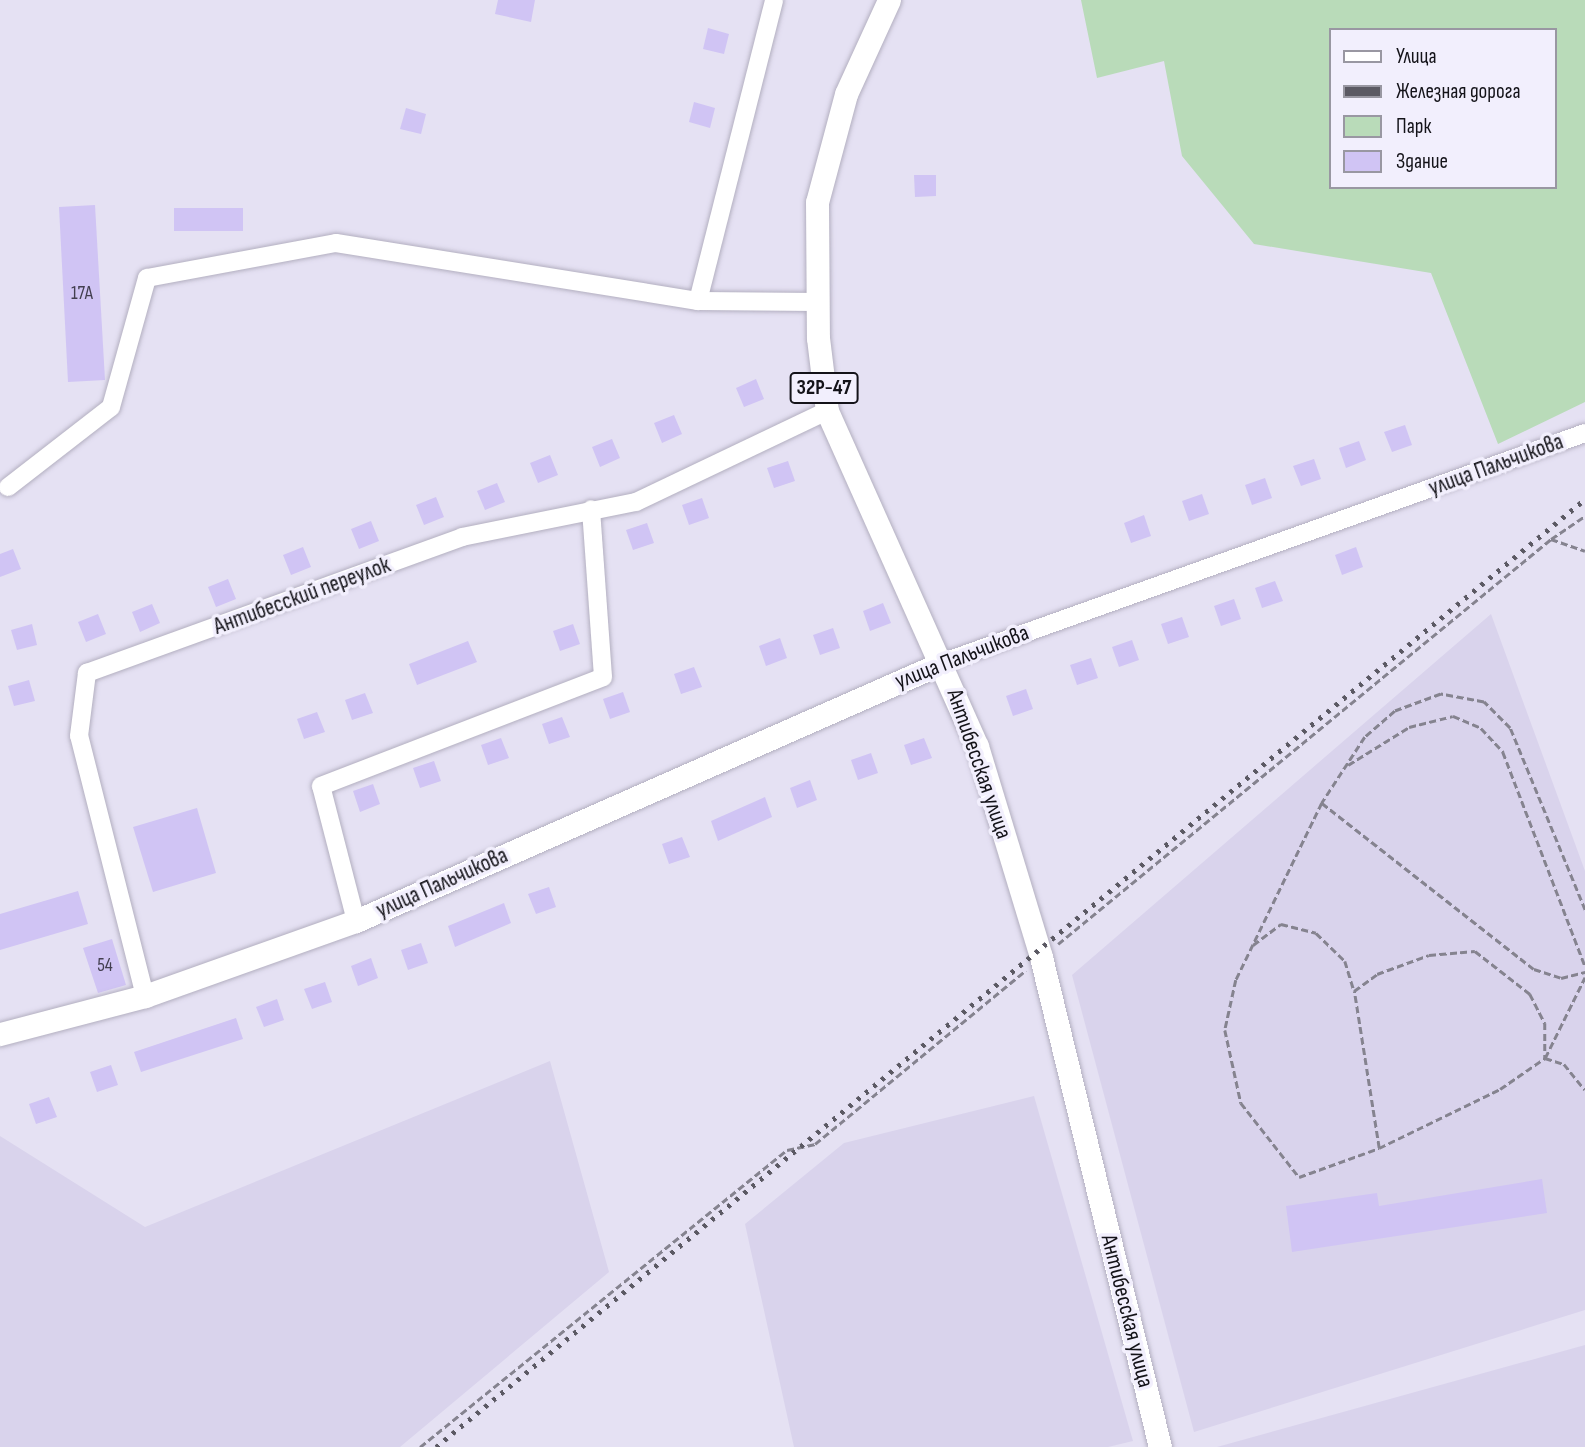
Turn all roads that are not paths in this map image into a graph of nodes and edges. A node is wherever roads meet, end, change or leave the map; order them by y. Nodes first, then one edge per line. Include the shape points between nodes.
1 (774, 0) edge
2 (889, 0) edge
3 (698, 301) junction
4 (818, 302) junction
5 (827, 411) junction
6 (1585, 433) edge
7 (8, 487) dead end
8 (591, 509) junction
9 (944, 662) junction
10 (356, 921) junction
11 (145, 996) junction
12 (0, 1034) edge
13 (1160, 1447) edge

1 - 3 street
2 - 4 main road, Антибесская улица / 32Р-47 via 846,94 817,202
3 - 4 street
3 - 7 street via 336,243 147,278 111,407
4 - 5 main road, Антибесская улица / 32Р-47
5 - 8 street, Антибесский переулок via 636,502
5 - 9 main road, Антибесская улица / 32Р-47
6 - 9 street, улица Пальчикова
8 - 10 street, улица Пальчикова via 603,677 321,786
8 - 11 street, Антибесский переулок via 462,537 87,673 79,736
9 - 10 main road, улица Пальчикова
9 - 13 main road, Антибесская улица via 977,747 1041,957
10 - 11 main road, улица Пальчикова
11 - 12 main road, улица Пальчикова

